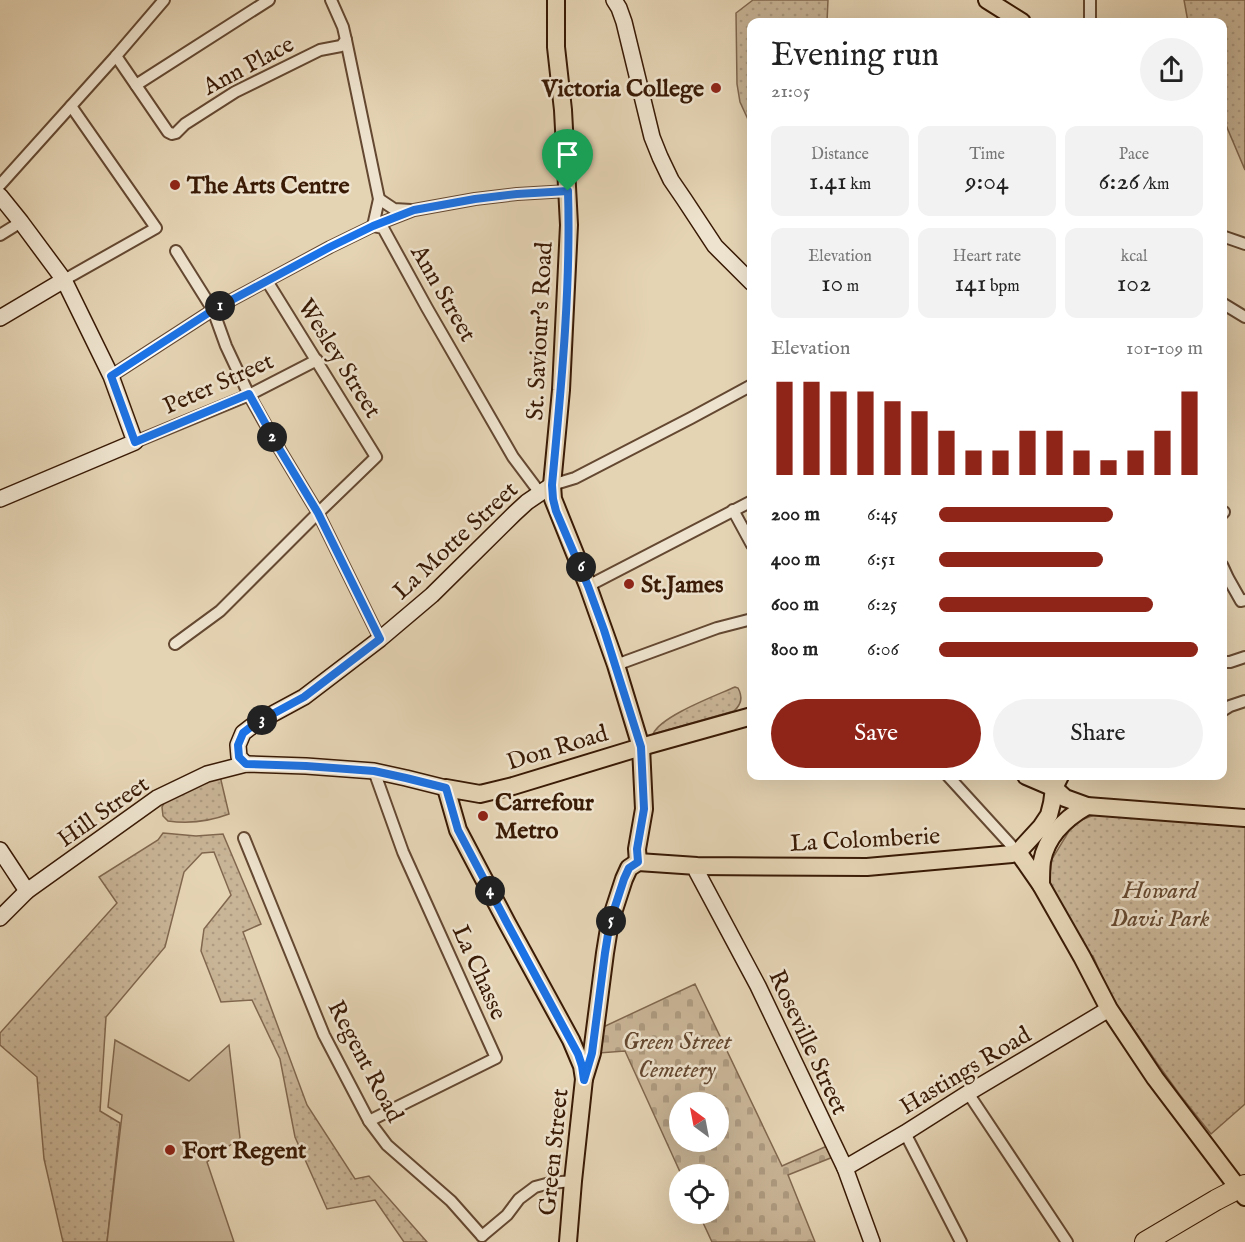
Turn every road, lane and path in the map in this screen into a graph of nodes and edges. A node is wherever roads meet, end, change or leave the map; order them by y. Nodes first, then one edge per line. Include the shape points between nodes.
1 (164, 0) edge
2 (269, 0) edge
3 (331, 0) edge
4 (556, 0) edge
5 (614, 0) edge
6 (987, 0) edge
7 (1090, 0) edge
8 (1016, 18) edge
9 (1091, 18) edge
10 (346, 40) junction
11 (116, 56) junction
12 (136, 85) junction
13 (71, 106) junction
14 (0, 185) edge
15 (568, 191) junction
16 (0, 196) edge
17 (379, 199) junction
18 (414, 210) junction
19 (21, 222) junction
20 (373, 226) junction
21 (0, 235) edge
22 (1227, 238) edge
23 (1245, 244) edge
24 (176, 251) dead end
25 (747, 278) edge
26 (64, 280) junction
27 (267, 281) junction
28 (1227, 306) edge
29 (213, 310) junction
30 (1245, 317) edge
31 (0, 318) edge
32 (317, 360) junction
33 (111, 376) junction
34 (747, 388) edge
35 (249, 394) junction
36 (135, 442) junction
37 (546, 489) junction
38 (0, 499) edge
39 (747, 503) edge
40 (733, 510) junction
41 (318, 513) junction
42 (747, 536) edge
43 (1227, 576) edge
44 (588, 586) junction
45 (1245, 600) edge
46 (747, 620) edge
47 (380, 639) junction
48 (175, 644) dead end
49 (1245, 657) edge
50 (1227, 662) edge
51 (615, 665) junction
52 (1245, 701) edge
53 (1227, 708) edge
54 (747, 717) edge
55 (641, 747) junction
56 (246, 764) junction
57 (374, 771) junction
58 (952, 780) edge
59 (1057, 782) edge
60 (446, 788) junction
61 (1087, 806) junction
62 (1245, 818) edge
63 (244, 838) dead end
64 (0, 850) edge
65 (1015, 853) junction
66 (638, 862) junction
67 (696, 866) junction
68 (1041, 885) junction
69 (27, 891) junction
70 (0, 918) edge
71 (1109, 1009) junction
72 (595, 1035) junction
73 (571, 1040) junction
74 (584, 1080) junction
75 (968, 1093) junction
76 (369, 1121) junction
77 (905, 1133) junction
78 (844, 1168) junction
79 (573, 1181) junction
80 (1243, 1190) edge
81 (482, 1239) edge
82 (568, 1242) edge
83 (872, 1242) edge
84 (961, 1242) edge
85 (1067, 1242) edge
86 (1145, 1242) edge

1 - 11 street
2 - 12 street
3 - 10 street
4 - 15 main road, St. Saviour's Road
5 - 25 main road via 624,22 652,137 671,180 715,246
6 - 8 main road
7 - 9 street
10 - 12 street, Ann Place via 341,46 320,50 235,92 172,134
10 - 17 street
11 - 12 street
11 - 13 street
13 - 14 street
13 - 26 street via 156,228
15 - 18 street via 490,197
15 - 37 main road, St. Saviour's Road via 561,390
16 - 19 main road
17 - 18 street via 394,209
17 - 20 street
18 - 20 street
19 - 21 street
19 - 26 main road
20 - 27 street
20 - 37 street, Ann Street via 383,228 513,457
22 - 23 street
24 - 29 street
26 - 31 main road
26 - 33 main road
27 - 29 street
27 - 32 street, Wesley Street
28 - 30 street
29 - 33 street
29 - 35 street
32 - 35 street, Peter Street
32 - 41 street, Wesley Street via 376,457
33 - 36 main road
34 - 37 street via 575,478
35 - 36 street, Peter Street
35 - 41 street
36 - 38 main road
37 - 44 main road, St. Saviour's Road
37 - 47 main road, La Motte Street
39 - 40 street
40 - 42 street
40 - 44 street
41 - 47 street
41 - 48 street via 220,611
43 - 45 street via 1241,601
44 - 51 main road, St. Saviour's Road
46 - 51 street
47 - 56 main road, La Motte Street via 304,697 243,733 239,757
49 - 50 street
51 - 55 main road, St. Saviour's Road
52 - 53 street
54 - 55 main road, Don Road
55 - 60 main road, Don Road via 480,794
55 - 66 main road, St. Saviour's Road via 644,809
56 - 57 main road
56 - 69 main road, Hill Street via 207,774 157,798
57 - 60 main road
57 - 76 street, La Chasse via 403,852 496,1058
58 - 65 street
59 - 61 main road via 1065,798
59 - 65 main road via 1049,814
60 - 73 main road via 458,830
61 - 62 main road
61 - 68 main road via 1071,815 1049,841 1042,860
63 - 76 street, Regent Road via 324,1035
64 - 69 main road
65 - 67 main road, La Colomberie via 867,867
65 - 68 main road
66 - 67 main road, La Colomberie
66 - 72 main road, Green Street via 629,868 610,922
67 - 78 main road, Roseville Street
68 - 71 main road
69 - 70 main road, Hill Street
71 - 75 main road, Hastings Road
71 - 80 main road via 1155,1078
72 - 73 main road via 579,1042
72 - 74 main road, Green Street
73 - 74 main road
74 - 79 main road, Green Street
75 - 77 main road, Hastings Road
75 - 85 street
76 - 81 street, Regent Road via 387,1145 452,1201
77 - 78 main road, Hastings Road
77 - 84 street
78 - 83 main road, Roseville Street
79 - 81 street, Regent Road via 535,1187
79 - 82 main road, Green Street
80 - 86 highway

